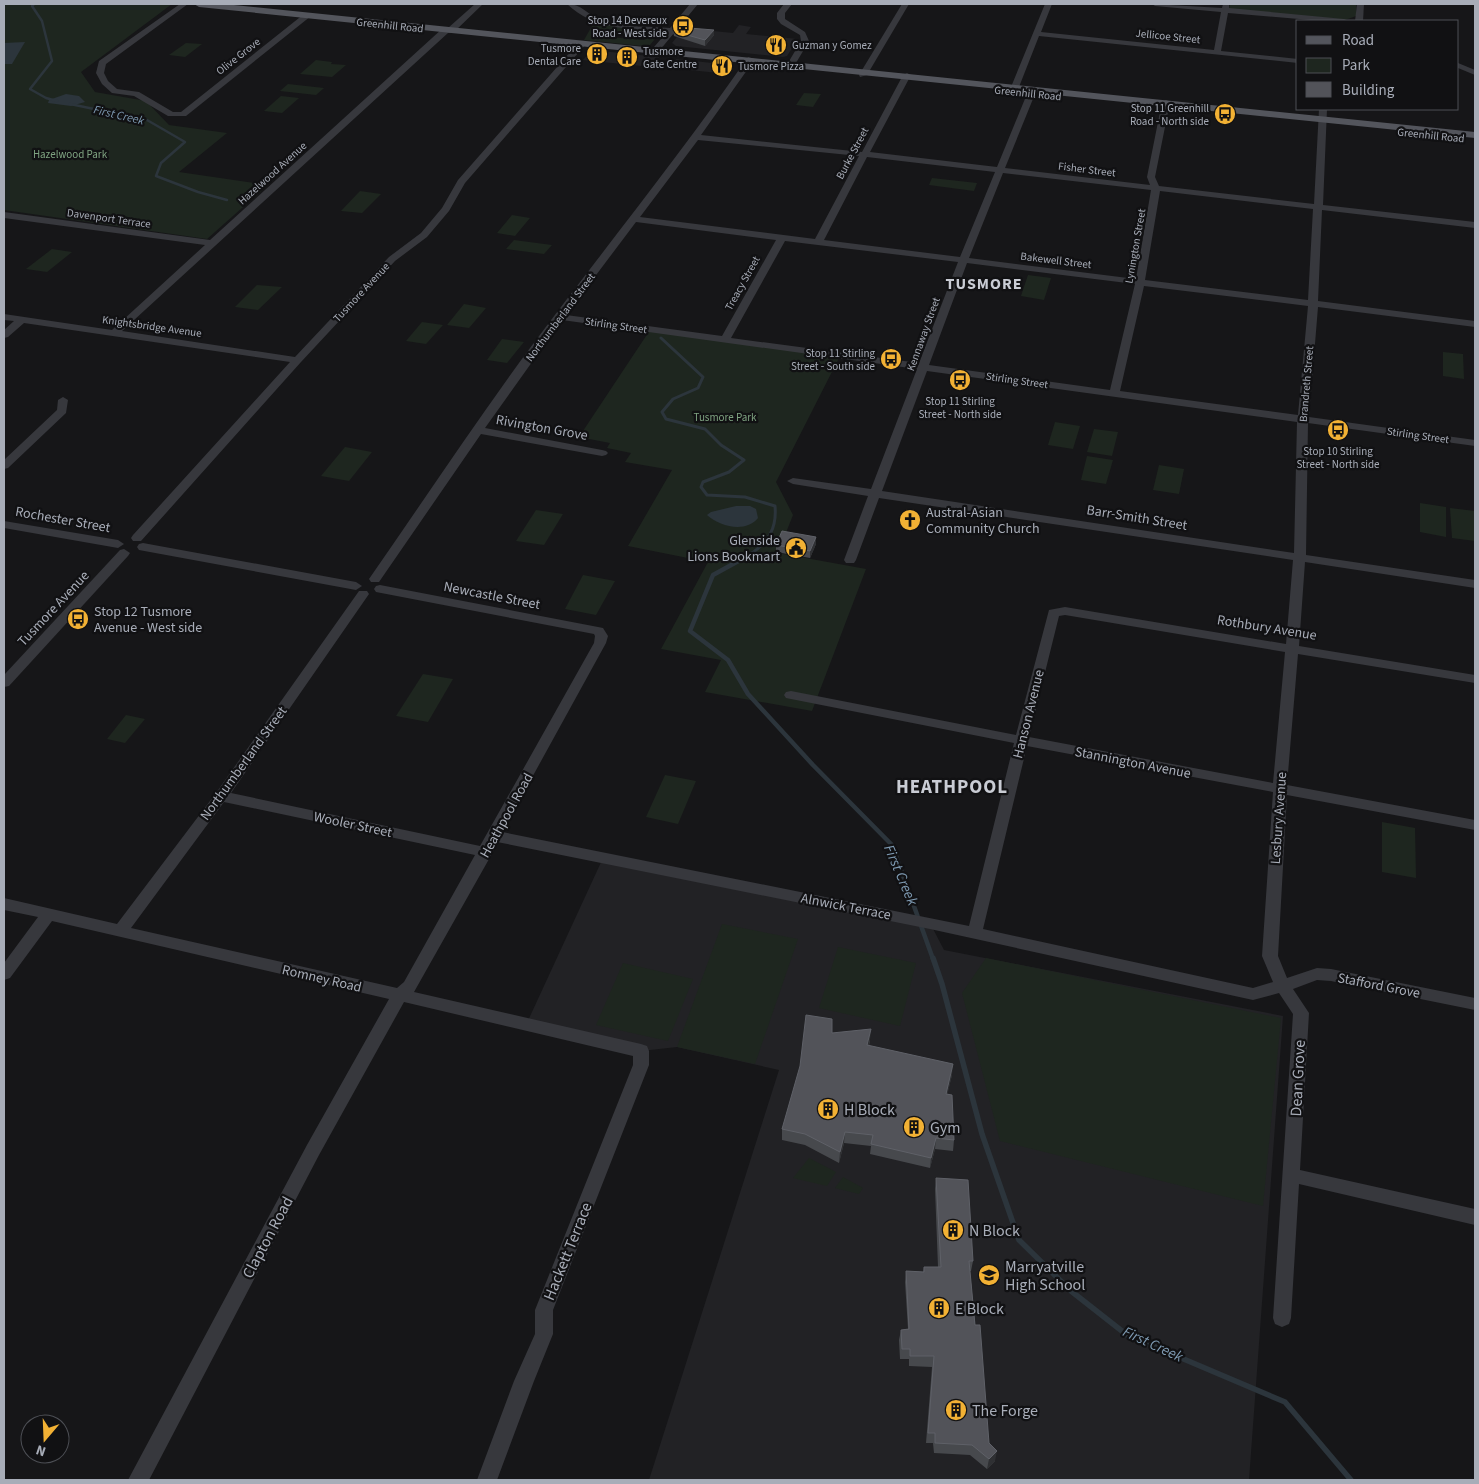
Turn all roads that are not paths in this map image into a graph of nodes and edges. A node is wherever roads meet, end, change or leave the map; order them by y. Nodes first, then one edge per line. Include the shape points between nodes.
1 (184, 4) edge
2 (199, 4) edge
3 (480, 4) edge
4 (572, 4) edge
5 (586, 4) edge
6 (694, 4) edge
7 (788, 4) edge
8 (905, 4) edge
9 (1048, 4) edge
10 (1155, 4) edge
11 (1360, 4) edge
12 (216, 5) edge
13 (1225, 7) edge
14 (594, 10) junction
15 (583, 12) junction
16 (307, 16) junction
17 (1336, 20) edge
18 (1360, 20) edge
19 (607, 22) junction
20 (671, 30) junction
21 (448, 31) junction
22 (1037, 34) junction
23 (582, 44) junction
24 (653, 52) junction
25 (1217, 53) junction
26 (1296, 60) edge
27 (750, 61) junction
28 (790, 65) junction
29 (1459, 66) edge
30 (864, 73) junction
31 (1475, 73) edge
32 (1460, 76) dead end
33 (906, 78) junction
34 (1016, 87) junction
35 (1032, 91) junction
36 (1166, 105) junction
37 (1323, 117) edge
38 (1475, 135) edge
39 (695, 137) junction
40 (1475, 139) edge
41 (864, 154) junction
42 (1000, 170) junction
43 (1156, 189) junction
44 (1318, 206) junction
45 (4, 215) edge
46 (634, 219) junction
47 (1475, 224) edge
48 (782, 238) junction
49 (818, 242) junction
50 (212, 243) junction
51 (963, 261) junction
52 (1140, 283) junction
53 (1313, 304) junction
54 (4, 317) edge
55 (559, 317) junction
56 (23, 319) junction
57 (1475, 324) edge
58 (114, 332) junction
59 (4, 335) edge
60 (725, 340) junction
61 (297, 360) junction
62 (924, 368) junction
63 (1114, 394) junction
64 (63, 400) dead end
65 (1303, 419) junction
66 (478, 430) junction
67 (1475, 443) edge
68 (602, 453) dead end
69 (4, 466) edge
70 (793, 481) dead end
71 (876, 493) junction
72 (4, 524) edge
73 (140, 543) junction
74 (121, 549) junction
75 (1300, 557) junction
76 (850, 560) dead end
77 (377, 584) junction
78 (1475, 584) edge
79 (360, 590) junction
80 (1053, 613) joint
81 (598, 631) joint
82 (1292, 648) junction
83 (1475, 679) edge
84 (4, 683) edge
85 (791, 695) dead end
86 (1021, 740) junction
87 (1280, 789) junction
88 (221, 796) junction
89 (1475, 825) edge
90 (494, 836) junction
91 (486, 852) junction
92 (4, 904) edge
93 (49, 914) junction
94 (120, 931) junction
95 (975, 932) junction
96 (4, 974) edge
97 (1284, 986) junction
98 (399, 996) junction
99 (1475, 1004) edge
100 (641, 1051) joint
101 (1291, 1175) junction
102 (1475, 1217) edge
103 (1282, 1318) dead end
104 (138, 1480) edge
105 (487, 1480) edge

1 - 16 street, Olive Grove via 102,63 100,73 115,91 136,94 172,114 183,114
2 - 12 main road, Greenhill Road
3 - 21 street, Hazelwood Avenue
4 - 15 street
5 - 14 street
6 - 20 street
7 - 28 street via 780,19 806,37
8 - 30 street
9 - 22 street
10 - 13 street
11 - 18 street
12 - 16 main road, Greenhill Road
13 - 17 street
13 - 25 street
14 - 15 street
14 - 19 street via 608,19
15 - 19 street via 597,21
16 - 21 main road, Greenhill Road
19 - 20 street
20 - 24 street
21 - 23 main road, Greenhill Road
21 - 50 street, Hazelwood Avenue
22 - 25 street, Jellicoe Street
22 - 34 street
23 - 24 main road, Greenhill Road
23 - 61 street, Tusmore Avenue via 461,182 446,209 424,235 392,259
24 - 27 main road, Greenhill Road
25 - 26 street, Jellicoe Street
27 - 28 main road, Greenhill Road
27 - 39 street, Northumberland Street
28 - 30 main road, Greenhill Road
29 - 31 street
30 - 33 main road, Greenhill Road
31 - 32 street
33 - 34 main road, Greenhill Road
33 - 35 main road, Greenhill Road
33 - 41 street, Burke Street
34 - 35 main road, Greenhill Road
35 - 36 main road, Greenhill Road
35 - 42 street, Kennaway Street
36 - 37 main road, Greenhill Road
36 - 43 street, Lynington Street via 1150,177
37 - 38 main road, Greenhill Road
37 - 40 main road, Greenhill Road
37 - 44 street, Brandreth Street
39 - 41 street, Fisher Street
39 - 46 street, Northumberland Street
41 - 42 street, Fisher Street
41 - 49 street, Burke Street
42 - 43 street, Fisher Street
42 - 51 street, Kennaway Street
43 - 44 street, Fisher Street
43 - 52 street, Lynington Street
44 - 47 street, Fisher Street
44 - 53 street, Brandreth Street
45 - 50 street, Davenport Terrace
46 - 48 street, Bakewell Street
46 - 55 street, Northumberland Street
48 - 49 street, Bakewell Street
48 - 60 street, Treacy Street
49 - 51 street, Bakewell Street
50 - 58 street, Hazelwood Avenue
51 - 52 street, Bakewell Street
51 - 62 street, Kennaway Street
52 - 53 street, Bakewell Street
52 - 63 street, Lynington Street
53 - 57 street, Bakewell Street
53 - 65 street, Brandreth Street
54 - 56 street, Knightsbridge Avenue
55 - 60 street, Stirling Street
55 - 66 street, Northumberland Street
56 - 58 street, Knightsbridge Avenue
56 - 59 street
58 - 61 street, Knightsbridge Avenue
60 - 62 street, Stirling Street
61 - 73 street, Tusmore Avenue
62 - 63 street, Stirling Street
62 - 71 street, Kennaway Street
63 - 65 street, Stirling Street
64 - 69 street via 62,411
65 - 67 street, Stirling Street
65 - 75 street, Brandreth Street
66 - 68 street, Rivington Grove
66 - 77 street, Northumberland Street
70 - 71 street, Barr-Smith Street
71 - 75 street, Barr-Smith Street
71 - 76 street, Kennaway Street
72 - 74 street, Rochester Street
73 - 74 street via 137,552
73 - 79 street
74 - 84 street, Tusmore Avenue
75 - 78 street, Barr-Smith Street
75 - 82 street, Brandreth Street
77 - 79 street via 361,581
77 - 81 street, Newcastle Street
79 - 88 street, Northumberland Street
80 - 82 street, Rothbury Avenue via 1065,611
80 - 86 street, Hanson Avenue
81 - 90 street, Heathpool Road via 602,636 600,643
82 - 83 street, Rothbury Avenue
82 - 87 street, Lesbury Avenue
85 - 86 street, Stannington Avenue
86 - 87 street, Stannington Avenue
86 - 95 street, Hanson Avenue
87 - 89 street, Stannington Avenue
87 - 97 street, Lesbury Avenue via 1270,956
88 - 91 street, Wooler Street
88 - 94 street, Northumberland Street
90 - 91 street, Heathpool Road
90 - 95 street, Alnwick Terrace
91 - 98 street, Heathpool Road via 410,986
92 - 93 street, Romney Road
93 - 94 street, Romney Road
93 - 96 street
94 - 98 street, Romney Road
95 - 97 street, Alnwick Terrace via 1253,994
97 - 99 street, Stafford Grove via 1317,974 1330,975
97 - 101 street, Dean Grove via 1301,1013
98 - 100 street, Romney Road
98 - 104 street, Clapton Road via 313,1150
100 - 105 street, Hackett Terrace via 641,1065 544,1310 544,1334
101 - 102 street
101 - 103 street, Dean Grove

